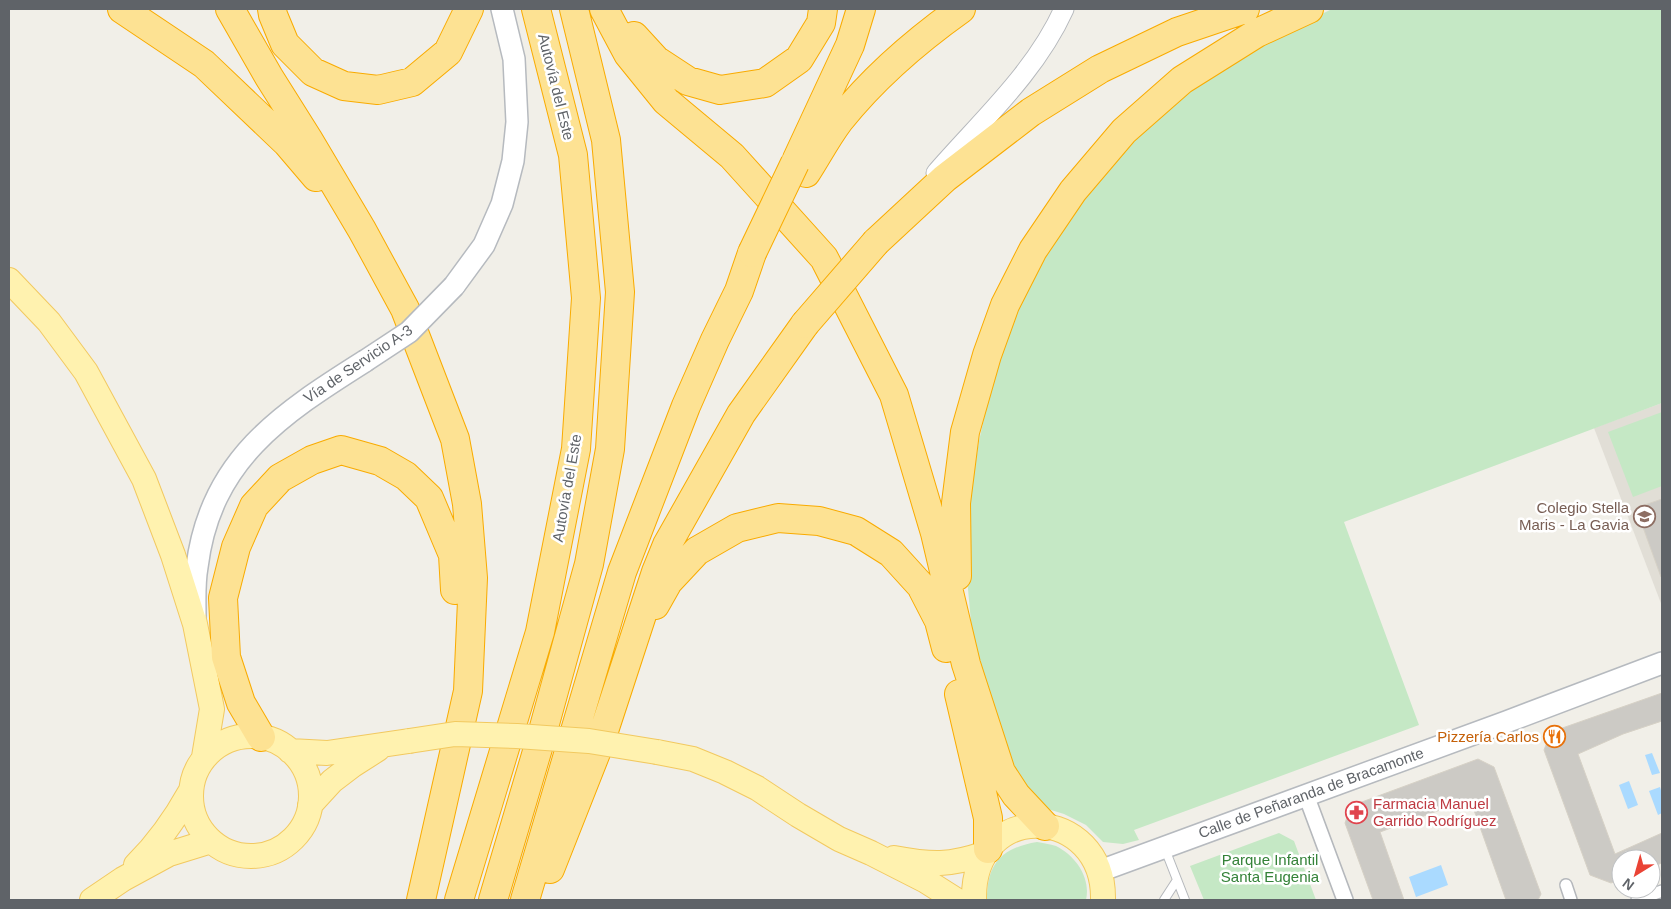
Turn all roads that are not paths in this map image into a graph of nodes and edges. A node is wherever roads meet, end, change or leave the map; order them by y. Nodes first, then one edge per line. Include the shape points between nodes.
1 (122, 9) edge
2 (230, 9) edge
3 (272, 9) edge
4 (470, 9) edge
5 (502, 9) edge
6 (536, 9) edge
7 (574, 9) edge
8 (604, 9) edge
9 (617, 9) edge
10 (823, 9) edge
11 (861, 9) edge
12 (961, 9) edge
13 (1064, 9) edge
14 (1245, 9) edge
15 (1309, 9) edge
16 (801, 168) junction
17 (362, 230) junction
18 (876, 242) junction
19 (9, 280) edge
20 (195, 624) junction
21 (634, 638) junction
22 (1662, 663) edge
23 (966, 664) junction
24 (261, 736) junction
25 (384, 745) junction
26 (290, 751) junction
27 (204, 757) junction
28 (190, 792) junction
29 (1306, 795) junction
30 (310, 805) junction
31 (1044, 826) junction
32 (436, 840) junction
33 (211, 841) junction
34 (1164, 847) junction
35 (987, 851) junction
36 (871, 853) junction
37 (1100, 871) junction
38 (123, 879) junction
39 (1177, 880) junction
40 (1566, 885) dead end
41 (1662, 891) edge
42 (92, 900) edge
43 (421, 900) edge
44 (459, 900) edge
45 (493, 900) edge
46 (525, 900) edge
47 (538, 900) edge
48 (956, 900) edge
49 (974, 900) edge
50 (1103, 900) edge
51 (1164, 900) edge
52 (1185, 900) edge
53 (1345, 900) edge
54 (1571, 900) edge
55 (1637, 900) edge

1 - 17 highway via 204,64 287,143
2 - 17 highway
3 - 4 highway via 285,44 313,72 344,86 378,90 412,82 448,52
5 - 20 main road, Vía de Servicio A-3, bridge via 514,59 518,122 513,161 502,204 484,245 454,286 409,332 307,398 276,422 246,452 222,486 205,526 196,568
6 - 44 highway, Autovía del Este via 574,155 586,298 576,449 540,632
7 - 45 highway via 606,140 620,292 610,449 589,564
8 - 23 highway via 628,54 666,101 732,156 824,258 894,395 935,533
9 - 10 highway via 633,35 656,60 688,81 720,90 765,83 799,59 821,23
11 - 16 highway
12 - 16 highway via 882,73
13 - 18 street via 1056,27 1010,93
14 - 18 highway via 1177,32 1100,69 1031,112 945,178
15 - 23 highway via 1257,34 1182,80 1124,131 1072,191 1033,250 1005,305 965,432 956,503 956,566
16 - 46 highway via 715,340 622,572
17 - 32 highway via 405,309 455,439 467,504 473,578 468,691
18 - 21 highway, bridge via 805,324 741,414 667,545
19 - 20 main road via 49,322 91,380 144,479 174,555
20 - 27 main road via 212,709
21 - 35 highway via 668,582 697,551 737,528 778,518 818,521 856,531 892,553 921,586 938,621 953,669 988,818
21 - 47 highway via 602,740
22 - 29 main road, Calle de Peñaranda de Bracamonte
23 - 31 highway via 1001,772 1016,795
24 - 26 main road
24 - 27 main road via 243,736 224,742
24 - 32 highway via 241,704 226,657 223,598 236,547 254,506 280,478 312,460 341,450 380,460 406,476 429,498 453,555 457,619 435,817
25 - 26 main road via 327,753
25 - 30 main road via 332,781
25 - 36 main road, bridge via 455,734 517,736 589,741 693,759 757,788 840,839
26 - 30 main road via 302,765 310,789
27 - 28 main road
28 - 33 main road via 192,811 199,827
28 - 38 main road via 174,821
29 - 34 main road, Calle de Peñaranda de Bracamonte
29 - 53 street
30 - 33 main road via 298,833 275,851 247,856 228,851
31 - 35 main road via 1024,826 1006,833
31 - 37 main road via 1070,834 1089,850
32 - 43 highway
33 - 38 main road via 169,854
34 - 37 main road, Calle de Peñaranda de Bracamonte
34 - 39 lane
35 - 36 main road via 964,861 937,864
35 - 49 main road via 978,867
36 - 48 main road
37 - 50 main road
38 - 42 main road
39 - 51 lane
39 - 52 lane
40 - 54 street
41 - 55 street

